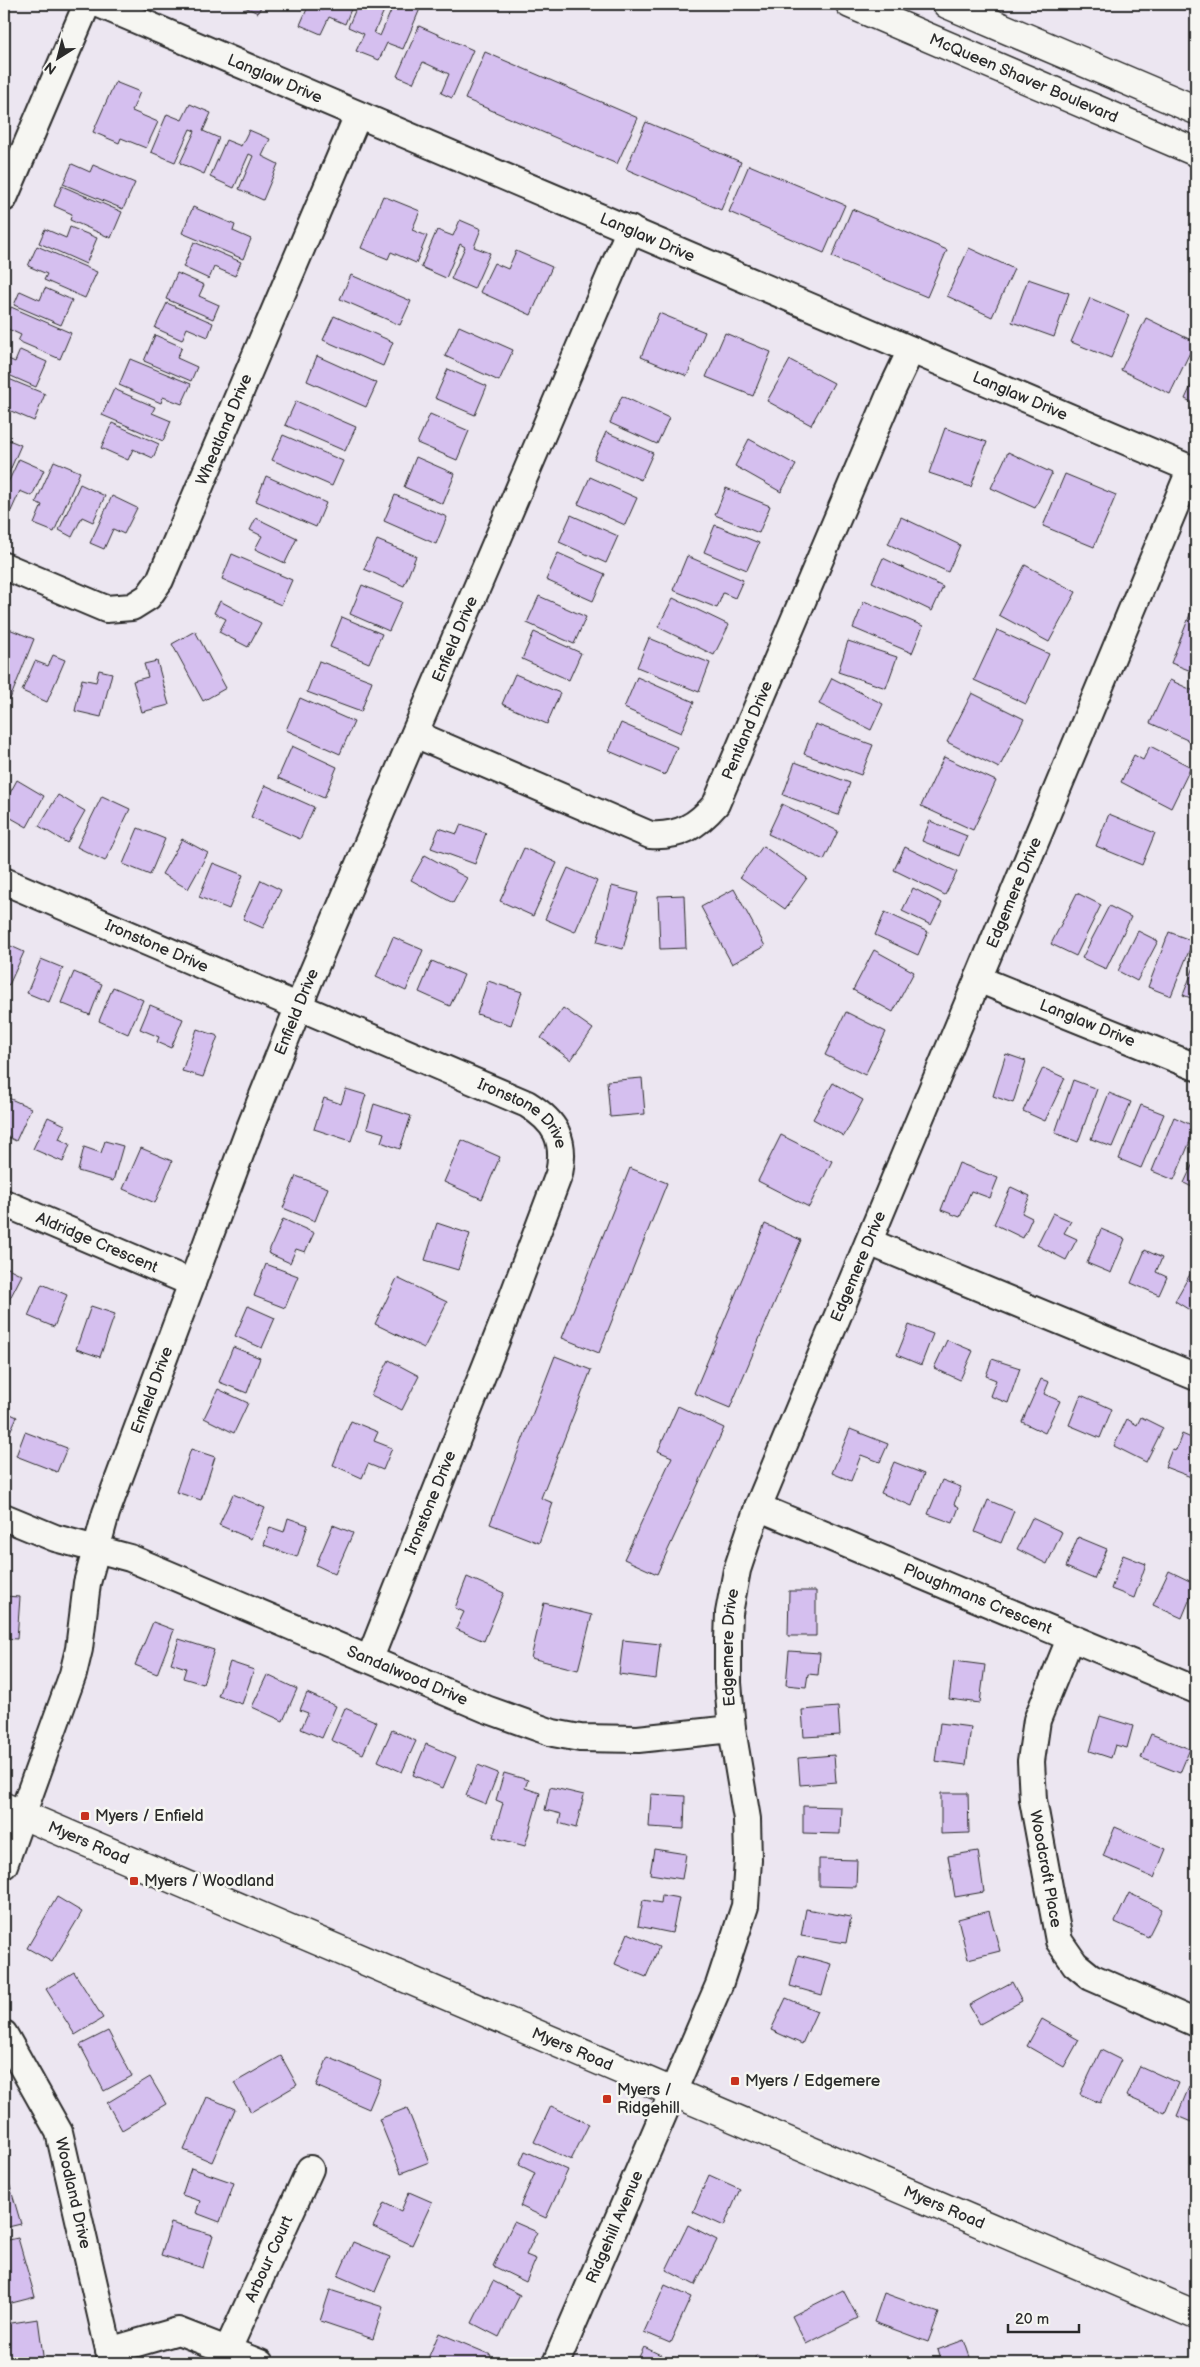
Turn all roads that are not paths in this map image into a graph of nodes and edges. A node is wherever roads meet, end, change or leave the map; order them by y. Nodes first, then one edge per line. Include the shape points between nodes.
1 (87, 4) edge
2 (99, 4) edge
3 (850, 4) edge
4 (947, 4) edge
5 (1196, 110) edge
6 (358, 115) junction
7 (1196, 152) edge
8 (4, 198) edge
9 (630, 229) junction
10 (911, 350) junction
11 (1194, 470) edge
12 (4, 566) edge
13 (415, 734) junction
14 (4, 882) edge
15 (978, 978) junction
16 (298, 1007) junction
17 (1196, 1067) edge
18 (4, 1203) edge
19 (869, 1242) junction
20 (192, 1283) junction
21 (1196, 1378) edge
22 (758, 1507) junction
23 (4, 1517) edge
24 (95, 1549) junction
25 (1070, 1639) junction
26 (370, 1658) junction
27 (1196, 1690) edge
28 (732, 1729) junction
29 (13, 1811) edge
30 (4, 1865) edge
31 (1196, 2023) edge
32 (4, 2034) edge
33 (674, 2092) junction
34 (310, 2169) dead end
35 (1196, 2315) edge
36 (228, 2350) junction
37 (110, 2357) edge
38 (260, 2363) edge
39 (556, 2363) edge

1 - 8 street
2 - 6 street, Langlaw Drive
3 - 7 main road, McQueen Shaver Boulevard
4 - 5 main road
6 - 9 street, Langlaw Drive
6 - 12 street, Wheatland Drive via 164,571 148,597 132,607 106,609
9 - 10 street, Langlaw Drive
9 - 13 street, Enfield Drive
10 - 11 street, Langlaw Drive
10 - 13 street, Pentland Drive via 716,804 703,819 688,830 672,835 650,835
11 - 15 street, Edgemere Drive
13 - 16 street, Enfield Drive
14 - 16 street, Ironstone Drive
15 - 17 street, Langlaw Drive
15 - 19 street, Edgemere Drive
16 - 20 street, Enfield Drive
16 - 26 street, Ironstone Drive via 526,1104 543,1114 554,1127 561,1144 562,1159 555,1183
18 - 20 street, Aldridge Crescent
19 - 21 street
19 - 22 street, Edgemere Drive
20 - 24 street, Enfield Drive
22 - 25 street, Ploughmans Crescent
22 - 28 street, Edgemere Drive via 736,1570 729,1613 728,1683
23 - 24 street via 55,1538
24 - 26 street, Sandalwood Drive via 130,1558
24 - 29 street, Enfield Drive via 74,1674
25 - 27 street, Ploughmans Crescent
25 - 31 street, Woodcroft Place via 1037,1720 1031,1761 1033,1800 1059,1942 1075,1964 1091,1977
26 - 28 street, Sandalwood Drive via 504,1716 580,1738 638,1738
28 - 33 street, Edgemere Drive via 747,1819 744,1906 726,1967
29 - 30 street
29 - 33 main road, Myers Road
32 - 37 street, Woodland Drive via 59,2132
33 - 35 main road, Myers Road
33 - 39 street, Ridgehill Avenue
34 - 36 street, Arbour Court
36 - 37 street via 178,2330
36 - 38 street

